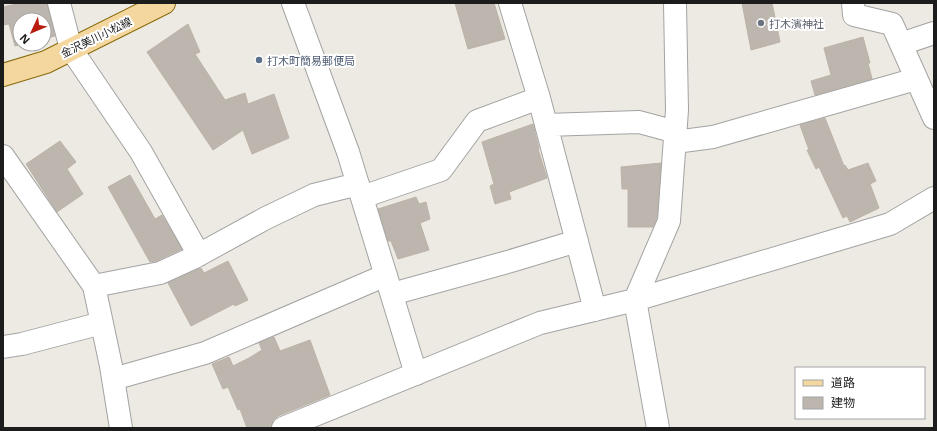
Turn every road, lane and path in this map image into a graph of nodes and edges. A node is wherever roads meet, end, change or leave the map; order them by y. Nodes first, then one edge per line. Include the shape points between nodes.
1 (59, 3) edge
2 (164, 3) edge
3 (293, 3) edge
4 (510, 3) edge
5 (675, 3) edge
6 (853, 3) edge
7 (934, 32) edge
8 (901, 44) junction
9 (71, 49) junction
10 (3, 75) edge
11 (924, 87) edge
12 (539, 98) junction
13 (934, 118) edge
14 (546, 125) junction
15 (675, 137) junction
16 (3, 156) edge
17 (360, 191) junction
18 (934, 198) edge
19 (577, 241) junction
20 (199, 255) junction
21 (389, 284) junction
22 (94, 286) junction
23 (635, 300) junction
24 (595, 310) junction
25 (102, 323) junction
26 (3, 347) edge
27 (416, 374) junction
28 (113, 378) junction
29 (121, 428) edge
30 (283, 428) edge
31 (658, 428) edge

1 - 9 street
2 - 9 main road, 金沢美川小松線
3 - 17 street
4 - 12 street
5 - 15 street
6 - 8 street via 854,15 892,24
7 - 8 street
8 - 11 street
9 - 10 main road, 金沢美川小松線 via 46,62
9 - 20 street via 141,152
11 - 13 street
11 - 15 street via 713,137
12 - 14 street
12 - 17 street via 477,121 441,170
14 - 15 street via 639,122
14 - 19 street
15 - 23 street via 669,221
16 - 22 street
17 - 20 street via 314,195
17 - 21 street
18 - 23 street via 890,224
19 - 21 street via 511,262
19 - 24 street
20 - 22 street via 160,273
21 - 27 street
21 - 28 street via 205,353
22 - 25 street
23 - 24 street
23 - 31 street
24 - 27 street via 540,323
25 - 26 street
25 - 28 street
27 - 30 street
28 - 29 street

